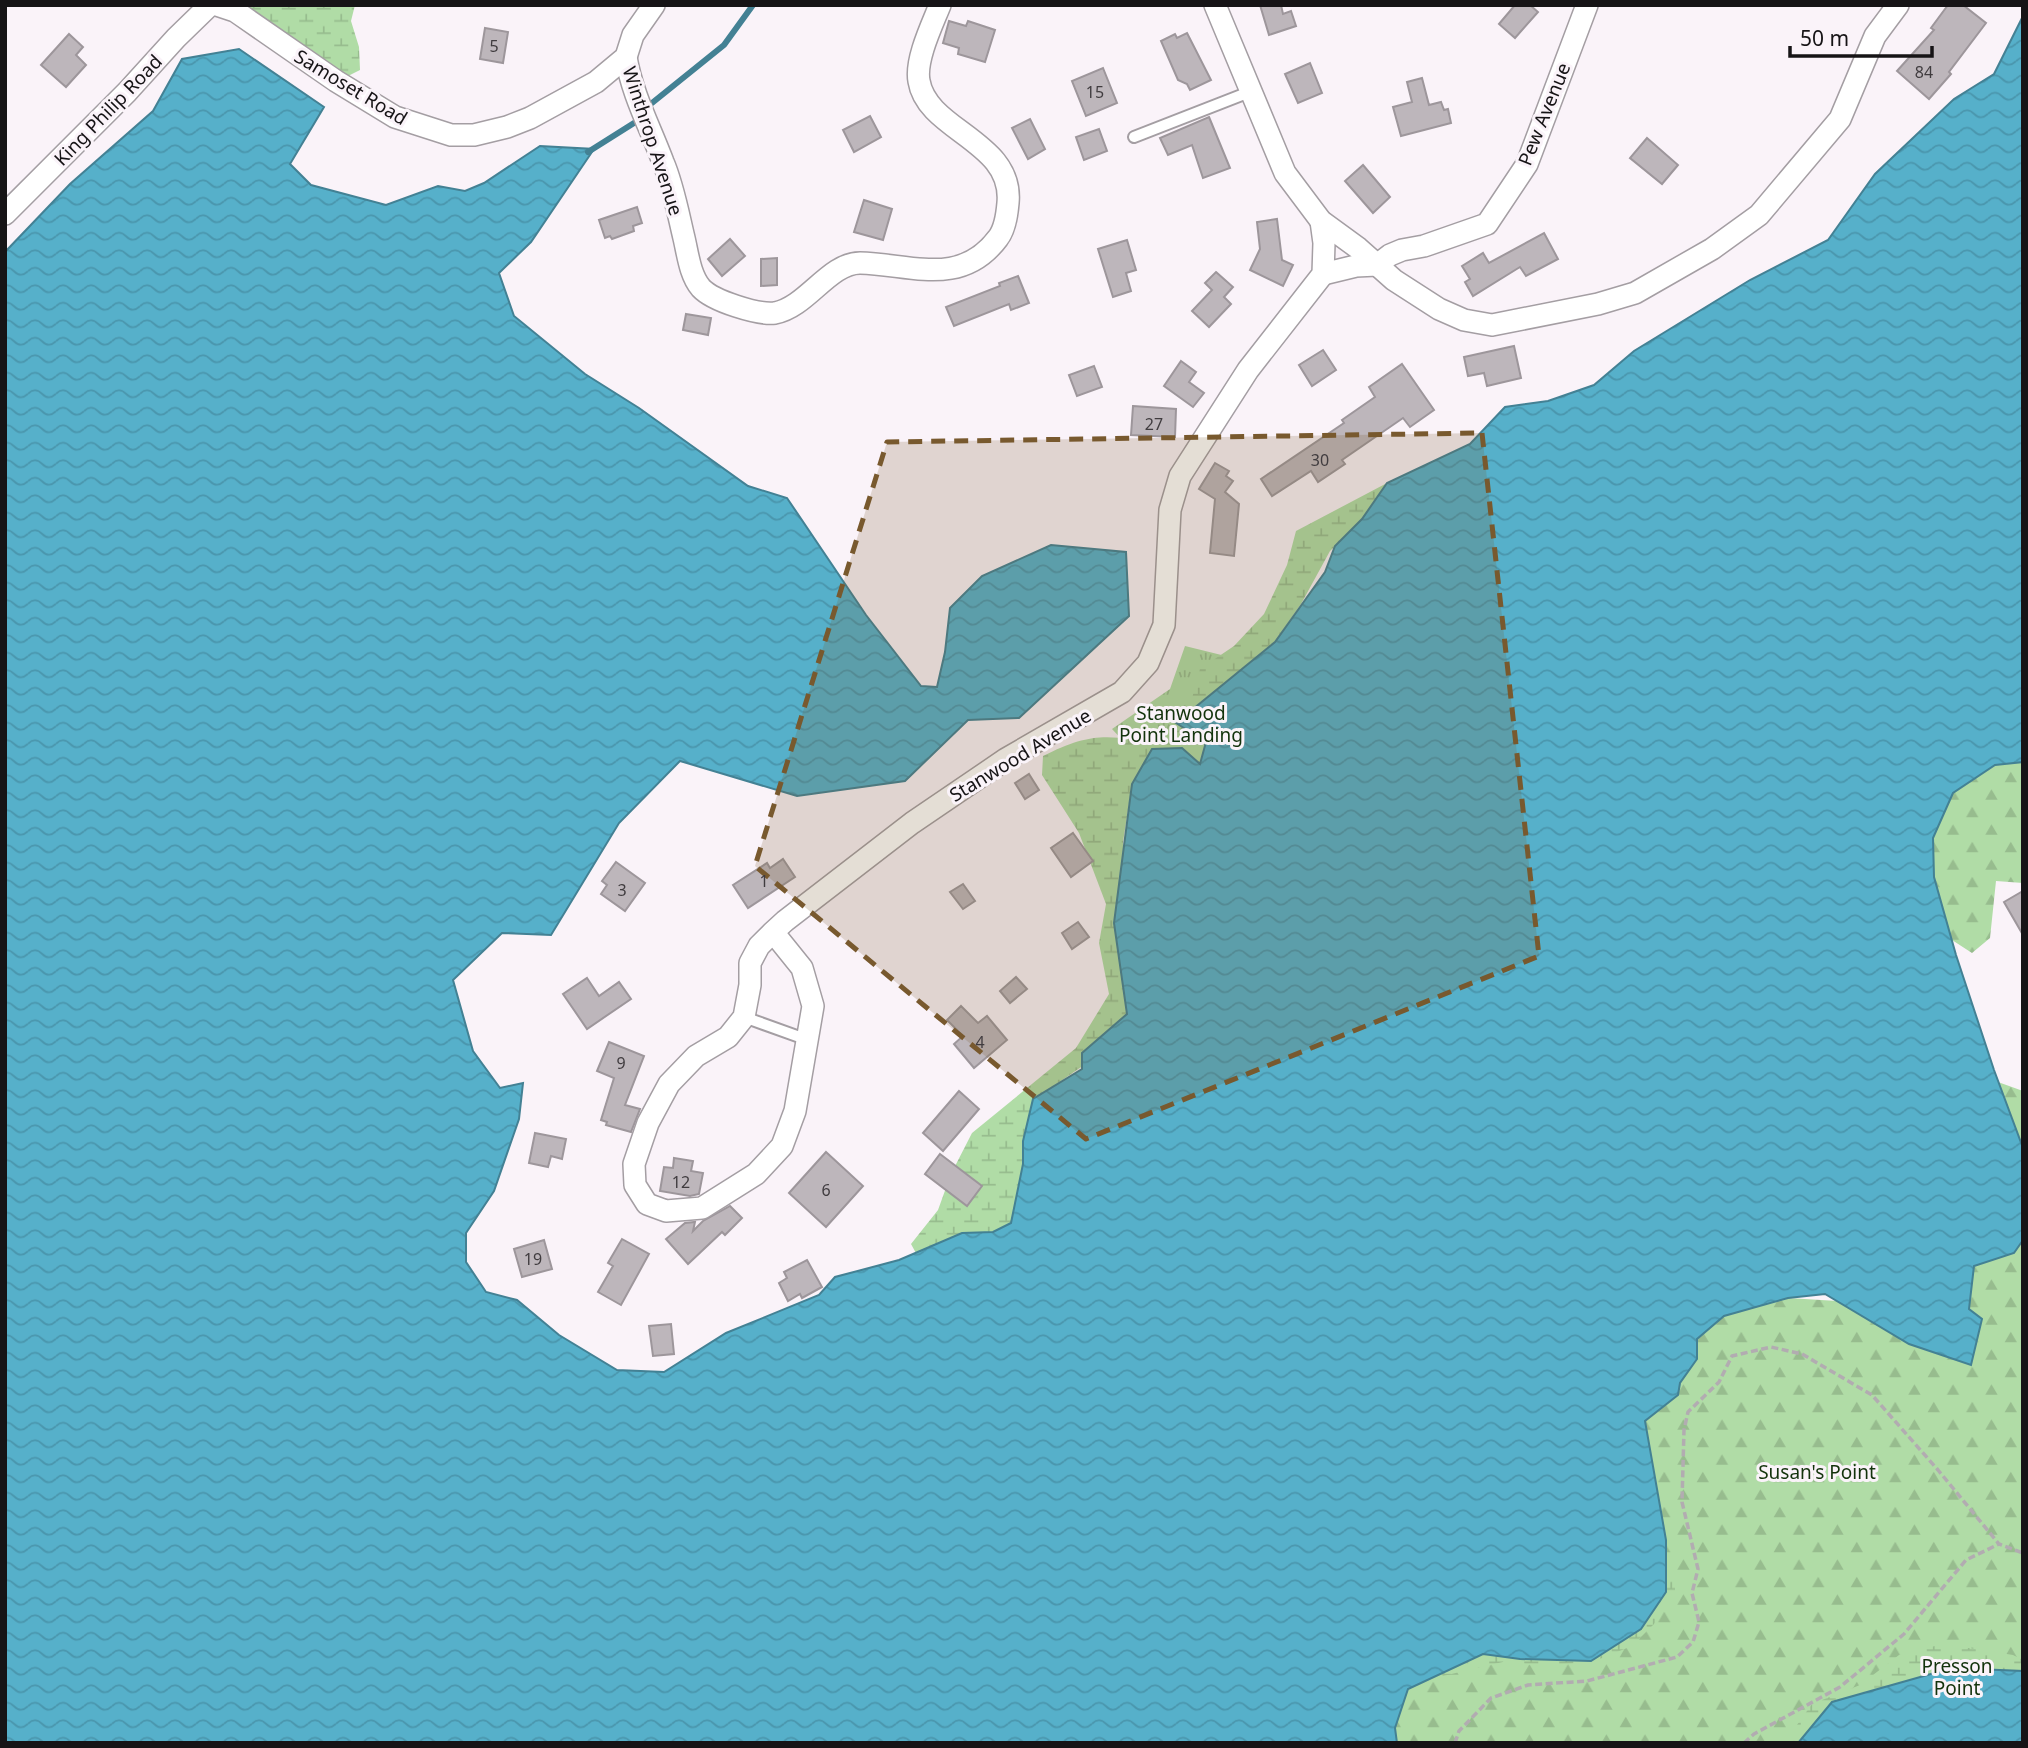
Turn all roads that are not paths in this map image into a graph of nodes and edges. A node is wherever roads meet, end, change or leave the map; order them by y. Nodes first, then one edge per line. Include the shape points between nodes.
1 (210, 5) edge
2 (217, 5) edge
3 (654, 5) edge
4 (940, 5) edge
5 (1215, 5) edge
6 (1587, 5) edge
7 (1898, 5) edge
8 (626, 57) junction
9 (1252, 91) junction
10 (1133, 137) dead end
11 (5, 214) edge
12 (1321, 221) junction
13 (1377, 265) junction
14 (1323, 274) junction
15 (773, 932) junction
16 (744, 1017) junction
17 (808, 1040) junction

1 - 11 street, King Philip Road
2 - 8 street, Samoset Road via 235,11 395,117 451,135 474,135 530,118 596,82
3 - 8 street, Samoset Road via 633,35
4 - 8 street, Winthrop Avenue via 923,51 918,78 922,95 931,109 989,155 1002,174 1009,192 999,237 981,255 941,271 856,263 776,313 761,314 717,299 696,280 664,164 630,79
5 - 9 street
6 - 13 street, Pew Avenue via 1527,164 1487,224 1402,250
7 - 13 street via 1875,36 1840,119 1759,215 1712,249 1635,293 1492,325 1439,309
9 - 10 lane
9 - 12 street via 1285,173
12 - 13 street
12 - 14 street
13 - 14 street
14 - 15 street, Stanwood Avenue via 1241,380 1180,476 1170,510 1164,625 1148,663 1122,692 1006,759 912,823
15 - 16 street, Stanwood Avenue via 758,946 750,963
15 - 17 street via 802,968 813,1006
16 - 17 lane
16 - 17 street via 728,1037 696,1056 669,1084 648,1123 635,1164 635,1185 647,1204 667,1211 702,1208 756,1174 782,1146 795,1111

